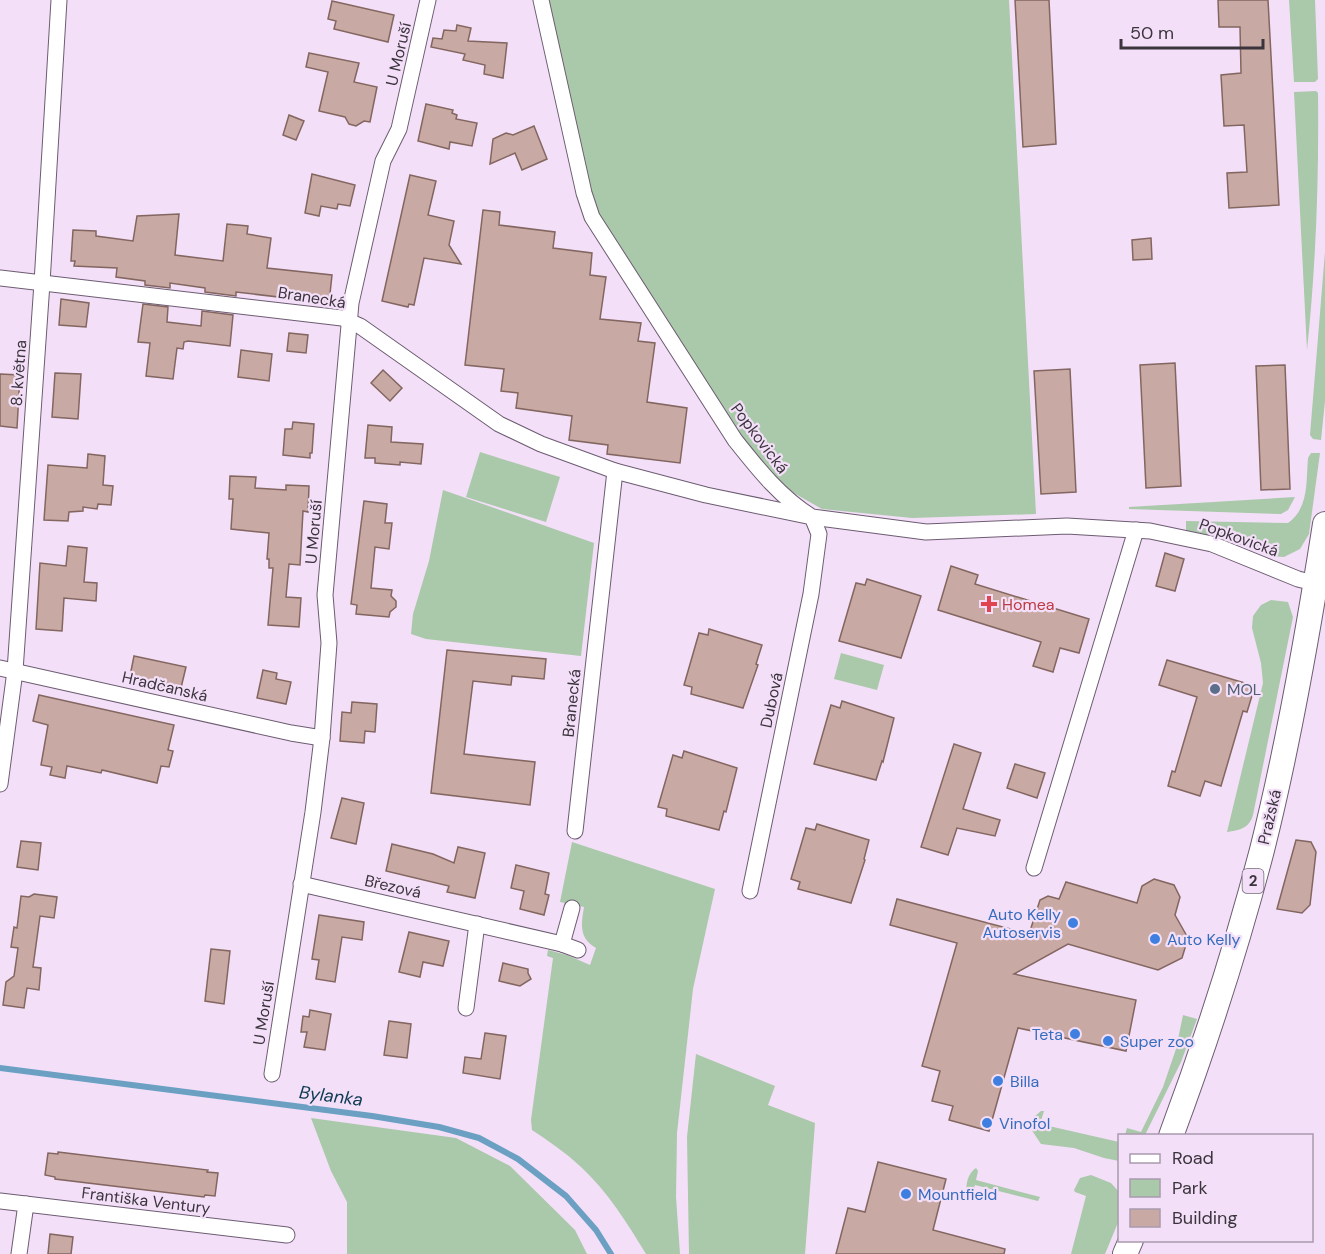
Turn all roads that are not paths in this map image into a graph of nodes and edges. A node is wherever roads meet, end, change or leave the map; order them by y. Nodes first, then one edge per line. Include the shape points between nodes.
1 (59, 0) edge
2 (428, 0) edge
3 (541, 0) edge
4 (0, 278) edge
5 (42, 283) junction
6 (349, 321) junction
7 (615, 471) junction
8 (812, 517) junction
9 (1325, 524) edge
10 (1136, 530) junction
11 (1320, 585) edge
12 (8, 669) edge
13 (322, 738) junction
14 (0, 784) edge
15 (575, 831) dead end
16 (1034, 868) dead end
17 (301, 884) junction
18 (750, 891) dead end
19 (572, 908) dead end
20 (477, 924) junction
21 (562, 944) junction
22 (578, 950) dead end
23 (466, 1008) dead end
24 (272, 1074) dead end
25 (1172, 1134) edge
26 (0, 1201) edge
27 (26, 1204) junction
28 (287, 1236) dead end
29 (19, 1254) edge

1 - 5 street, 8. května
2 - 6 street, U Moruší via 399,129 383,161
3 - 8 street, Popkovická via 592,217 735,440 782,495
4 - 5 street, Branecká
5 - 6 street, Branecká via 335,316
5 - 12 street, 8. května
6 - 7 street, Branecká via 507,428
6 - 13 street, U Moruší via 325,594 329,643
7 - 8 street, Branecká
7 - 15 street, Branecká
8 - 10 street, Popkovická via 935,532 1067,526
8 - 18 street, Dubová via 819,534 811,594
9 - 11 main road, Pražská / 2
10 - 11 street, Popkovická via 1212,543
10 - 16 street
11 - 25 main road, Pražská / 2 via 1262,850
12 - 13 street, Hradčanská
12 - 14 street, 8. května
13 - 17 street, U Moruší
17 - 20 street, Březová
17 - 24 street, U Moruší
19 - 21 street
20 - 21 street, Březová
20 - 23 street
21 - 22 street, Březová
26 - 27 street, Františka Ventury
27 - 28 street, Františka Ventury
27 - 29 street

